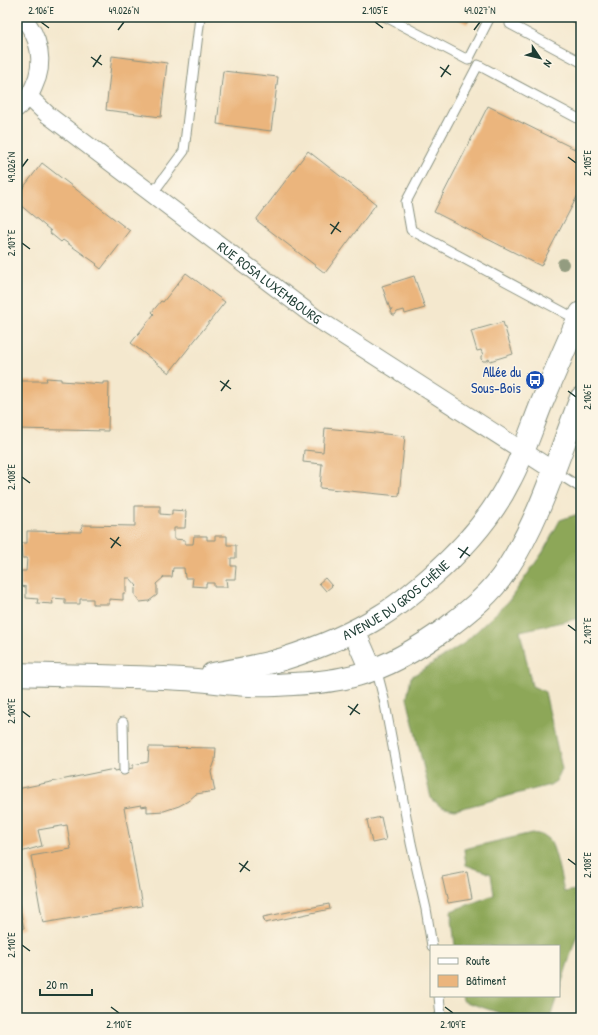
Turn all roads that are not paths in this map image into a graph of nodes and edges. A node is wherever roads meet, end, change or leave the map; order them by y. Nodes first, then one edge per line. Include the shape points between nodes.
1 (22, 17) edge
2 (200, 17) edge
3 (386, 17) edge
4 (490, 17) edge
5 (510, 24) dead end
6 (468, 60) junction
7 (581, 62) edge
8 (478, 65) junction
9 (23, 103) edge
10 (581, 120) edge
11 (152, 194) junction
12 (579, 317) edge
13 (581, 398) edge
14 (523, 452) junction
15 (554, 471) junction
16 (581, 488) edge
17 (354, 631) junction
18 (374, 669) junction
19 (17, 674) edge
20 (184, 679) junction
21 (123, 722) dead end
22 (124, 770) dead end
23 (432, 945) edge
24 (439, 997) edge
25 (439, 1018) edge
26 (452, 1018) edge

1 - 9 street via 38,42 40,61 37,79
2 - 11 lane via 184,151
3 - 6 lane
4 - 6 lane
5 - 7 lane
6 - 8 lane
8 - 10 lane
8 - 12 lane via 406,202 411,230
9 - 11 street, RUE ROSA LUXEMBOURG via 48,115
11 - 14 street, RUE ROSA LUXEMBOURG via 316,318
12 - 14 street, AVENUE DU GROS CHÊNE
13 - 15 street, AVENUE DU GROS CHÊNE
14 - 15 street, RUE ROSA LUXEMBOURG
14 - 17 street, AVENUE DU GROS CHÊNE via 498,502 479,530 461,550 397,606
15 - 16 lane
15 - 18 street, AVENUE DU GROS CHÊNE via 525,539 498,583 434,638
17 - 18 street
17 - 20 street, AVENUE DU GROS CHÊNE via 282,659
18 - 20 street, AVENUE DU GROS CHÊNE via 331,680 285,685 251,686
18 - 23 lane via 384,699
19 - 20 street, AVENUE DU GROS CHÊNE
21 - 22 lane
24 - 25 lane
25 - 26 lane

